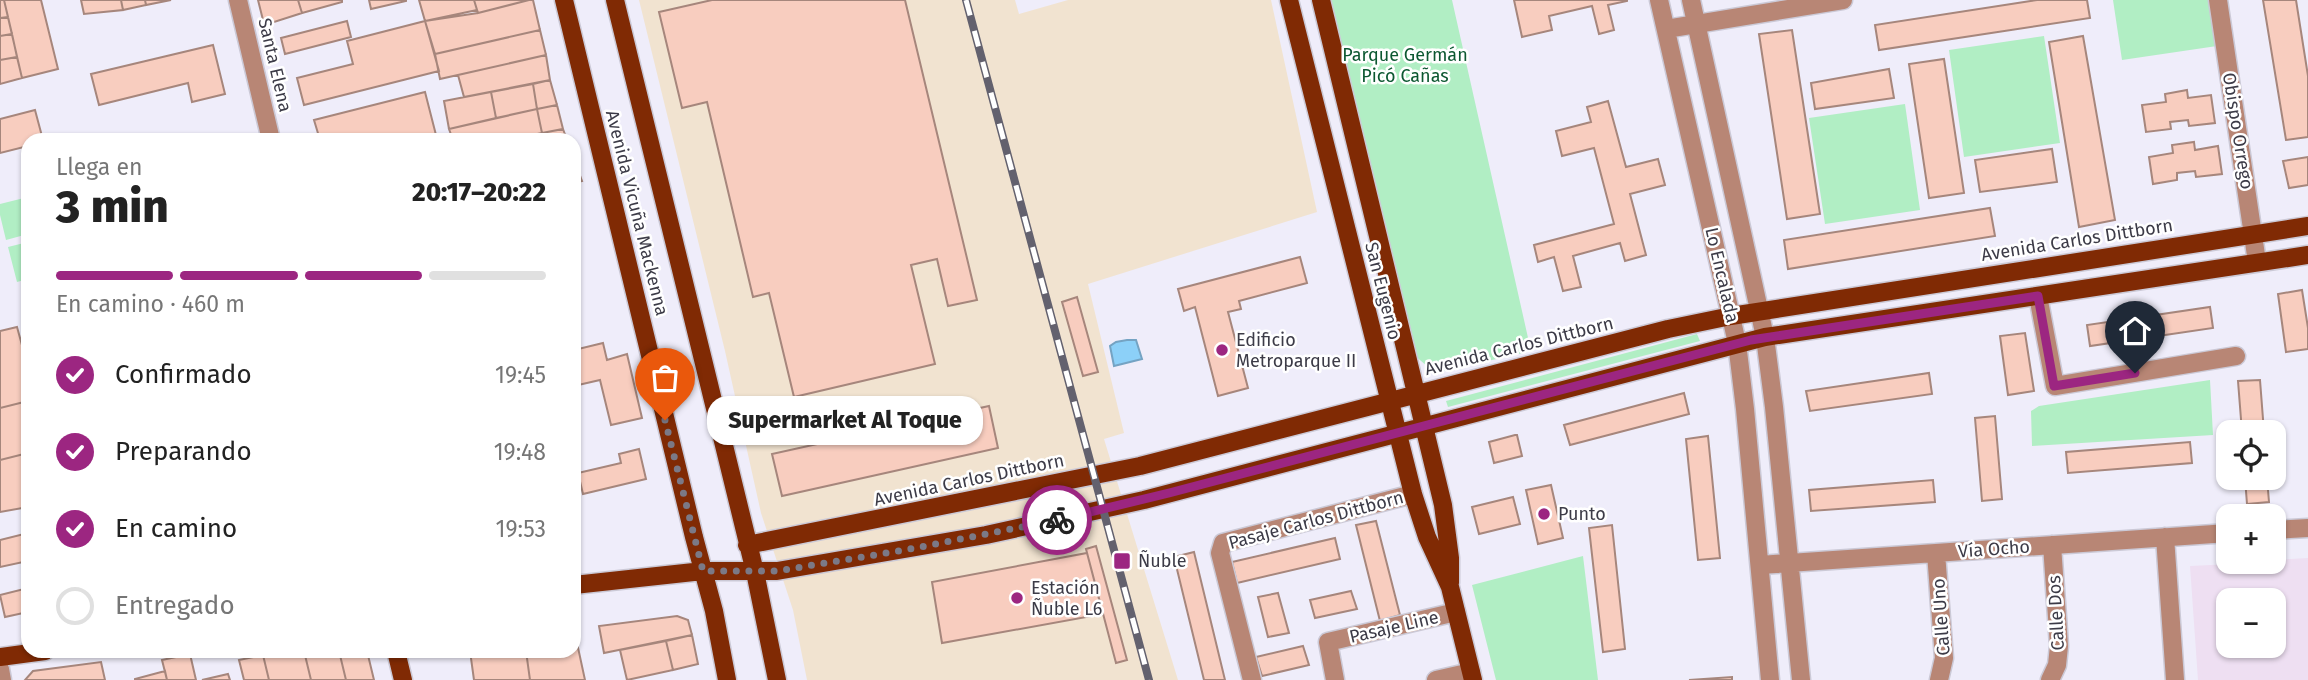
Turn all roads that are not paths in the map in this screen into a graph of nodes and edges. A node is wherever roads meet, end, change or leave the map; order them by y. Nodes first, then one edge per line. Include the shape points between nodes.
1 (238, 0) edge
2 (564, 0) edge
3 (615, 0) edge
4 (1289, 0) edge
5 (1321, 0) edge
6 (1659, 0) edge
7 (1691, 0) edge
8 (1843, 0) edge
9 (2218, 0) edge
10 (1696, 23) junction
11 (1666, 29) junction
12 (269, 133) edge
13 (2308, 226) edge
14 (2253, 234) junction
15 (1745, 241) junction
16 (1716, 247) junction
17 (2308, 255) edge
18 (2257, 262) junction
19 (2038, 296) junction
20 (1760, 310) junction
21 (1731, 316) junction
22 (1765, 337) junction
23 (1737, 344) junction
24 (2236, 356) dead end
25 (1416, 394) junction
26 (1389, 401) junction
27 (1774, 407) junction
28 (1745, 410) junction
29 (1424, 427) junction
30 (1397, 433) junction
31 (1413, 494) junction
32 (2308, 528) edge
33 (2286, 529) edge
34 (2216, 534) edge
35 (2165, 537) junction
36 (747, 545) junction
37 (2052, 545) junction
38 (1936, 553) junction
39 (1789, 563) junction
40 (1760, 565) junction
41 (703, 571) junction
42 (755, 572) junction
43 (581, 584) edge
44 (1450, 587) junction
45 (1456, 612) junction
46 (21, 654) edge
47 (0, 657) edge
48 (398, 658) edge
49 (0, 669) edge
50 (1472, 676) edge
51 (2, 680) edge
52 (403, 680) edge
53 (727, 680) edge
54 (777, 680) edge
55 (1252, 680) edge
56 (1335, 680) edge
57 (1437, 680) edge
58 (1770, 680) edge
59 (1801, 680) edge
60 (1939, 680) edge
61 (2050, 680) edge
62 (2175, 680) edge

1 - 12 street, Santa Elena
2 - 41 main road, Avenida Vicuña Mackenna
3 - 36 main road, Avenida Vicuña Mackenna
4 - 26 main road, San Eugenio
5 - 25 main road, San Eugenio
6 - 11 street, Lo Encalada
7 - 10 street, Lo Encalada
8 - 10 street
9 - 14 street, Obispo Orrego
10 - 11 street
10 - 15 street, Lo Encalada
11 - 16 street, Lo Encalada
13 - 14 main road, Avenida Carlos Dittborn
14 - 18 street, Obispo Orrego
14 - 20 main road, Avenida Carlos Dittborn
15 - 16 street
15 - 20 street, Lo Encalada
16 - 21 street, Lo Encalada
17 - 18 main road
18 - 19 main road
19 - 22 main road
19 - 24 street via 2054,386
20 - 21 main road, Avenida Carlos Dittborn
20 - 22 street, Lo Encalada
21 - 23 street, Lo Encalada
21 - 25 main road, Avenida Carlos Dittborn
22 - 23 main road
22 - 27 street, Lo Encalada
23 - 28 street, Lo Encalada
23 - 29 main road
25 - 26 main road, Avenida Carlos Dittborn
25 - 29 main road, San Eugenio
26 - 30 main road, San Eugenio
26 - 36 main road, Avenida Carlos Dittborn via 1140,466
27 - 28 street
27 - 39 street, Lo Encalada
28 - 40 street, Lo Encalada
29 - 30 main road
29 - 44 main road, San Eugenio via 1446,517
30 - 31 main road, San Eugenio
30 - 42 main road via 1066,518 893,552
31 - 44 main road, San Eugenio
31 - 55 street, Pasaje Carlos Dittborn via 1220,546
32 - 33 street
34 - 35 street, Vía Ocho
35 - 37 street, Vía Ocho
35 - 62 street
36 - 42 main road, Avenida Vicuña Mackenna
37 - 38 street, Vía Ocho
37 - 61 street, Calle Dos via 2059,646
38 - 39 street, Vía Ocho
38 - 60 street, Calle Uno via 1944,658
39 - 40 street, Vía Ocho
39 - 59 street, Lo Encalada
40 - 58 street, Lo Encalada
41 - 42 main road
41 - 43 main road
41 - 53 main road, Avenida Vicuña Mackenna
42 - 54 main road, Avenida Vicuña Mackenna
44 - 45 main road, San Eugenio
45 - 50 main road, San Eugenio
45 - 56 street, Pasaje Line via 1328,642
46 - 47 main road
48 - 52 main road
49 - 51 street
50 - 57 street

